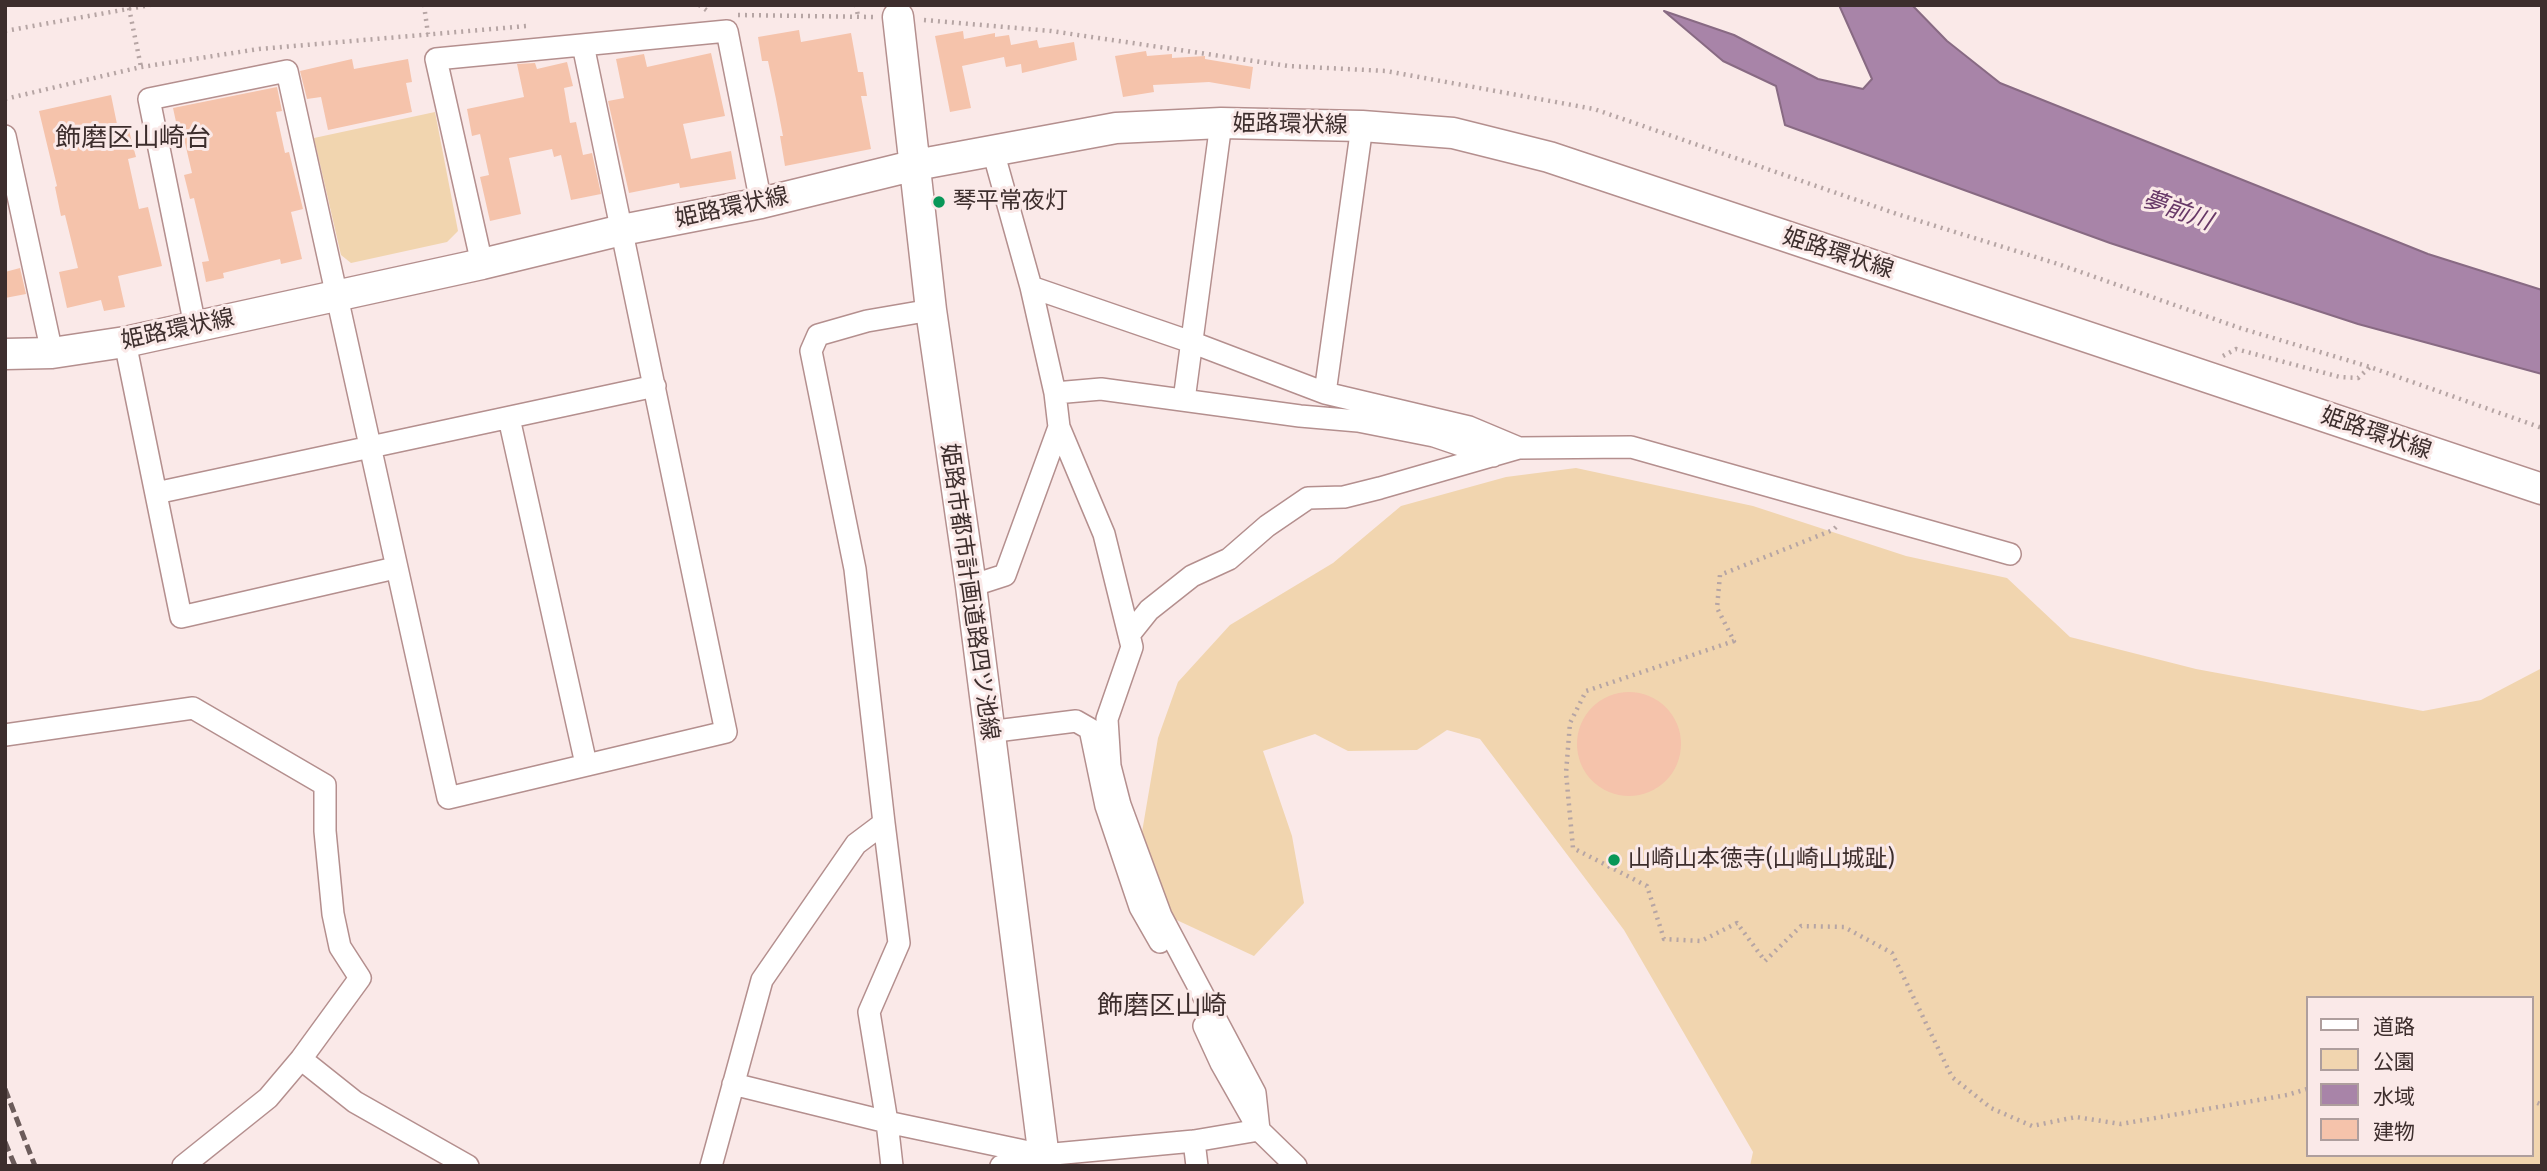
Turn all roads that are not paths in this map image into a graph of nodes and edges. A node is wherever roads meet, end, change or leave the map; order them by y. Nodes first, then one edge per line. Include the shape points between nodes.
1 (897, 11) edge
2 (583, 45) junction
3 (1222, 123) junction
4 (1362, 126) junction
5 (5, 136) edge
6 (993, 151) junction
7 (916, 165) junction
8 (761, 203) junction
9 (622, 230) junction
10 (482, 264) junction
11 (1031, 287) junction
12 (337, 295) junction
13 (931, 310) junction
14 (195, 326) junction
15 (125, 342) junction
16 (1191, 342) junction
17 (52, 353) junction
18 (5, 354) edge
19 (655, 386) junction
20 (1055, 393) junction
21 (1325, 393) junction
22 (1184, 400) junction
23 (1361, 412) junction
24 (509, 418) junction
25 (1059, 426) junction
26 (370, 447) junction
27 (1519, 448) junction
28 (1493, 456) junction
29 (2542, 489) edge
30 (156, 493) junction
31 (2010, 554) dead end
32 (395, 568) junction
33 (971, 586) junction
34 (1129, 635) junction
35 (988, 732) junction
36 (5, 735) edge
37 (586, 764) junction
38 (884, 822) junction
39 (301, 1059) junction
40 (733, 1084) junction
41 (887, 1122) junction
42 (1259, 1130) junction
43 (1194, 1141) junction
44 (1044, 1160) edge
45 (183, 1166) edge
46 (468, 1166) edge
47 (711, 1166) edge
48 (892, 1166) edge
49 (1001, 1166) edge
50 (1197, 1166) edge
51 (1296, 1166) edge

1 - 7 main road, 姫路市都市計画道路四ツ池線
2 - 8 street via 727,31
2 - 9 street
2 - 10 street via 436,59
3 - 4 main road, 姫路環状線
3 - 6 main road, 姫路環状線 via 1116,128
3 - 16 street
4 - 21 street
4 - 29 main road, 姫路環状線 via 1453,133 1549,157
5 - 17 street
6 - 7 main road, 姫路環状線
6 - 11 street
7 - 8 main road, 姫路環状線
7 - 13 main road, 姫路市都市計画道路四ツ池線
8 - 9 main road, 姫路環状線
9 - 10 main road, 姫路環状線
9 - 19 street
10 - 12 main road, 姫路環状線
11 - 16 street
11 - 20 street
12 - 14 main road, 姫路環状線
12 - 14 street via 287,71 149,99
12 - 26 street
13 - 33 main road, 姫路市都市計画道路四ツ池線
13 - 38 street via 818,335 811,351 855,569
14 - 15 main road, 姫路環状線
15 - 17 main road, 姫路環状線
15 - 30 street
16 - 21 street
16 - 22 street
17 - 18 main road, 姫路環状線
19 - 24 street
19 - 37 street via 726,732
20 - 22 street via 1101,389
20 - 25 street
21 - 23 street
22 - 23 street via 1300,416
23 - 27 street via 1469,427
23 - 28 street
24 - 26 street
24 - 37 street
25 - 33 street via 1005,575
25 - 34 street via 1104,534
26 - 30 street
26 - 32 street
27 - 28 street
27 - 31 street via 1631,447
28 - 34 street via 1356,494 1308,498 1229,559 1192,576 1149,610
30 - 32 street via 181,617
32 - 37 street via 448,798
33 - 35 main road, 姫路市都市計画道路四ツ池線
34 - 42 street via 1132,646 1107,719 1110,766 1120,805 1161,916 1255,1093
35 - 42 street via 1076,721 1090,729 1106,806 1140,907
35 - 44 main road, 姫路市都市計画道路四ツ池線
36 - 39 street via 193,708 325,785 333,914 340,947 360,978
38 - 40 street via 856,844 762,980
38 - 41 street via 899,943 869,1012
39 - 45 street via 268,1098
39 - 46 street via 355,1102
40 - 41 street
40 - 47 street
41 - 44 street
41 - 48 street
42 - 43 street
42 - 51 street
43 - 44 street
43 - 50 street
44 - 49 street

